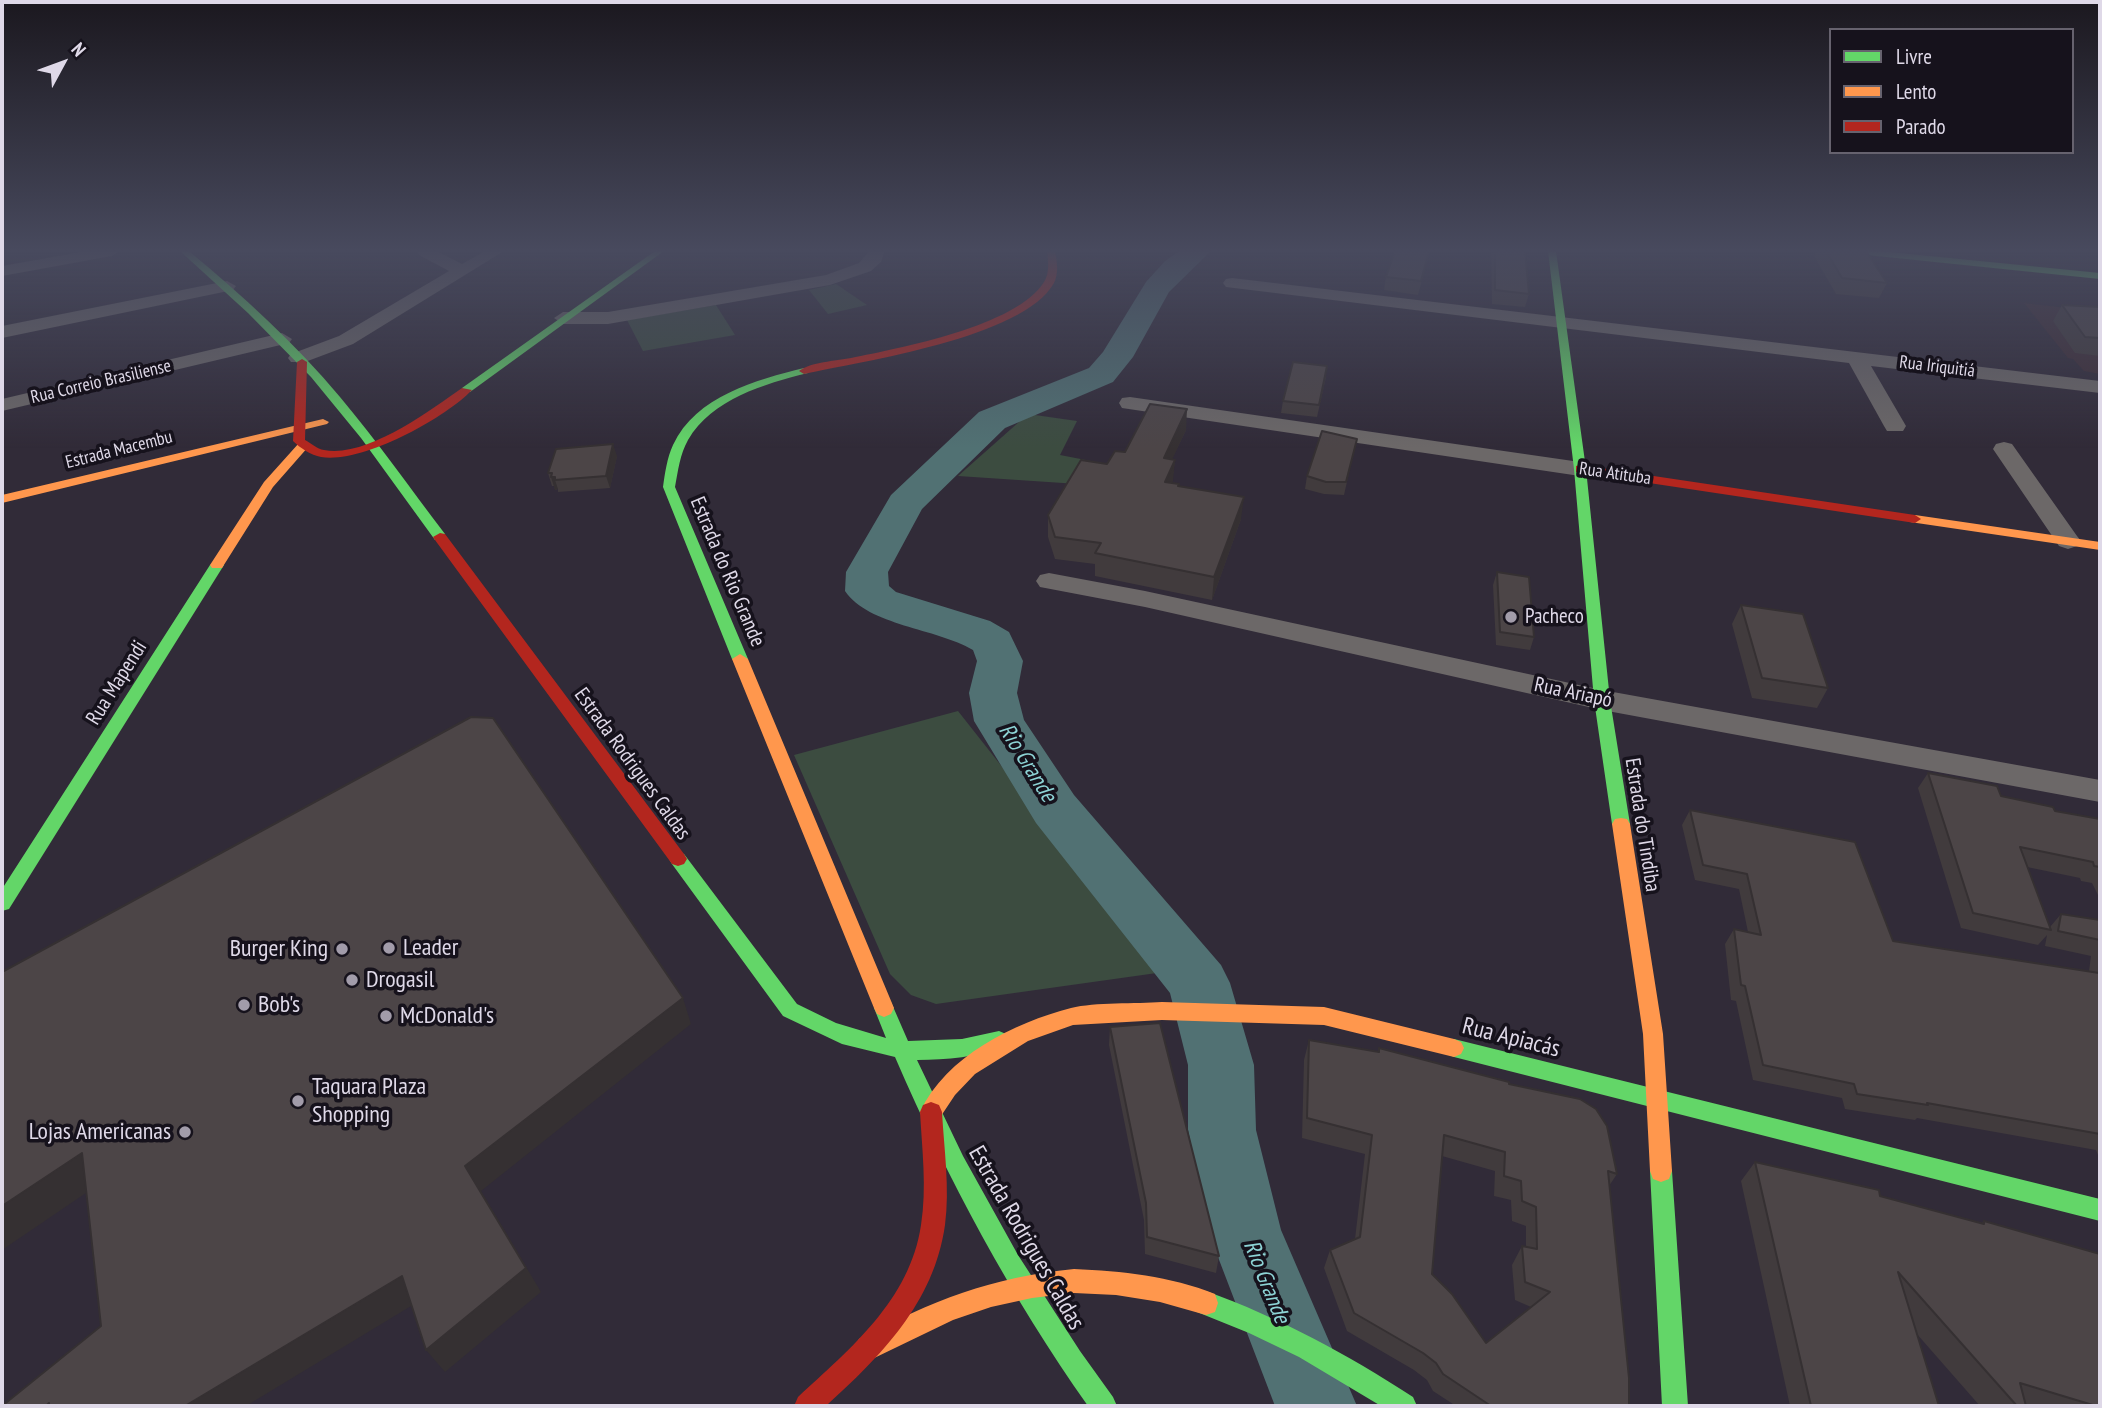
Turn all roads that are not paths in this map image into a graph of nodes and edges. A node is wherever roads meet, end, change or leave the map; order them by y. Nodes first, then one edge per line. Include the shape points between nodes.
1 (77, 317) edge
2 (259, 317) edge
3 (385, 317) edge
4 (616, 317) edge
5 (1005, 317) edge
6 (1515, 317) edge
7 (1559, 317) edge
8 (563, 318) joint
9 (1560, 322) junction
10 (2, 332) edge
11 (282, 339) junction
12 (1856, 358) junction
13 (300, 360) junction
14 (2100, 387) edge
15 (1130, 403) dead end
16 (2, 405) edge
17 (427, 416) junction
18 (353, 420) junction
19 (1895, 426) dead end
20 (300, 437) junction
21 (372, 446) junction
22 (2004, 449) dead end
23 (330, 454) junction
24 (1580, 469) junction
25 (268, 485) junction
26 (2, 499) edge
27 (2068, 541) junction
28 (2100, 546) edge
29 (1049, 581) dead end
30 (1602, 700) junction
31 (2100, 791) edge
32 (2, 904) edge
33 (1021, 1035) junction
34 (901, 1048) junction
35 (1656, 1098) junction
36 (931, 1112) junction
37 (2100, 1210) edge
38 (1025, 1287) junction
39 (868, 1348) junction
40 (807, 1406) edge
41 (1104, 1406) edge
42 (1404, 1406) edge
43 (1675, 1406) edge

1 - 10 street
2 - 11 main road, Estrada Rodrigues Caldas
3 - 13 street
4 - 8 street
5 - 34 main road, Estrada do Rio Grande via 927,344 788,375 741,393 711,409 687,431 674,456 669,487
6 - 9 street, Rua Iriquitiá
7 - 9 main road, Estrada do Tindiba
8 - 17 main road
9 - 12 street, Rua Iriquitiá
9 - 24 main road, Estrada do Tindiba
11 - 13 main road, Estrada Rodrigues Caldas
11 - 16 street, Rua Correio Brasiliense
12 - 14 street, Rua Iriquitiá
12 - 19 street
13 - 18 main road, Estrada Rodrigues Caldas
13 - 20 main road
15 - 24 street, Rua Atituba
17 - 18 main road, Estrada Macembu
17 - 21 main road
18 - 20 main road, Estrada Macembu
18 - 21 main road, Estrada Rodrigues Caldas
20 - 23 main road
20 - 25 main road, Rua Mapendi
20 - 26 main road, Estrada Macembu via 247,438
21 - 23 main road
21 - 34 main road, Estrada Rodrigues Caldas via 778,997 790,1010 834,1033
22 - 27 street
23 - 25 main road
24 - 27 main road, Rua Atituba
24 - 30 main road, Estrada do Tindiba
25 - 32 main road, Rua Mapendi
27 - 28 main road, Rua Atituba
29 - 30 street, Rua Ariapó
30 - 31 street, Rua Ariapó
30 - 35 main road, Estrada do Tindiba via 1653,1034
33 - 34 main road, Estrada Rodrigues Caldas via 950,1051
33 - 35 main road, Rua Apiacás via 1073,1016 1162,1011 1324,1016
33 - 36 main road, Rua Apiacás via 968,1067
34 - 36 main road, Estrada Rodrigues Caldas
35 - 37 main road, Rua Apiacás
35 - 43 main road, Estrada do Tindiba
36 - 38 main road, Estrada Rodrigues Caldas via 999,1247
36 - 39 main road via 934,1188 925,1264 905,1303
38 - 39 main road via 986,1295 913,1322
38 - 41 main road, Estrada Rodrigues Caldas
38 - 42 main road via 1049,1281 1122,1282 1224,1307 1356,1372
39 - 40 main road

